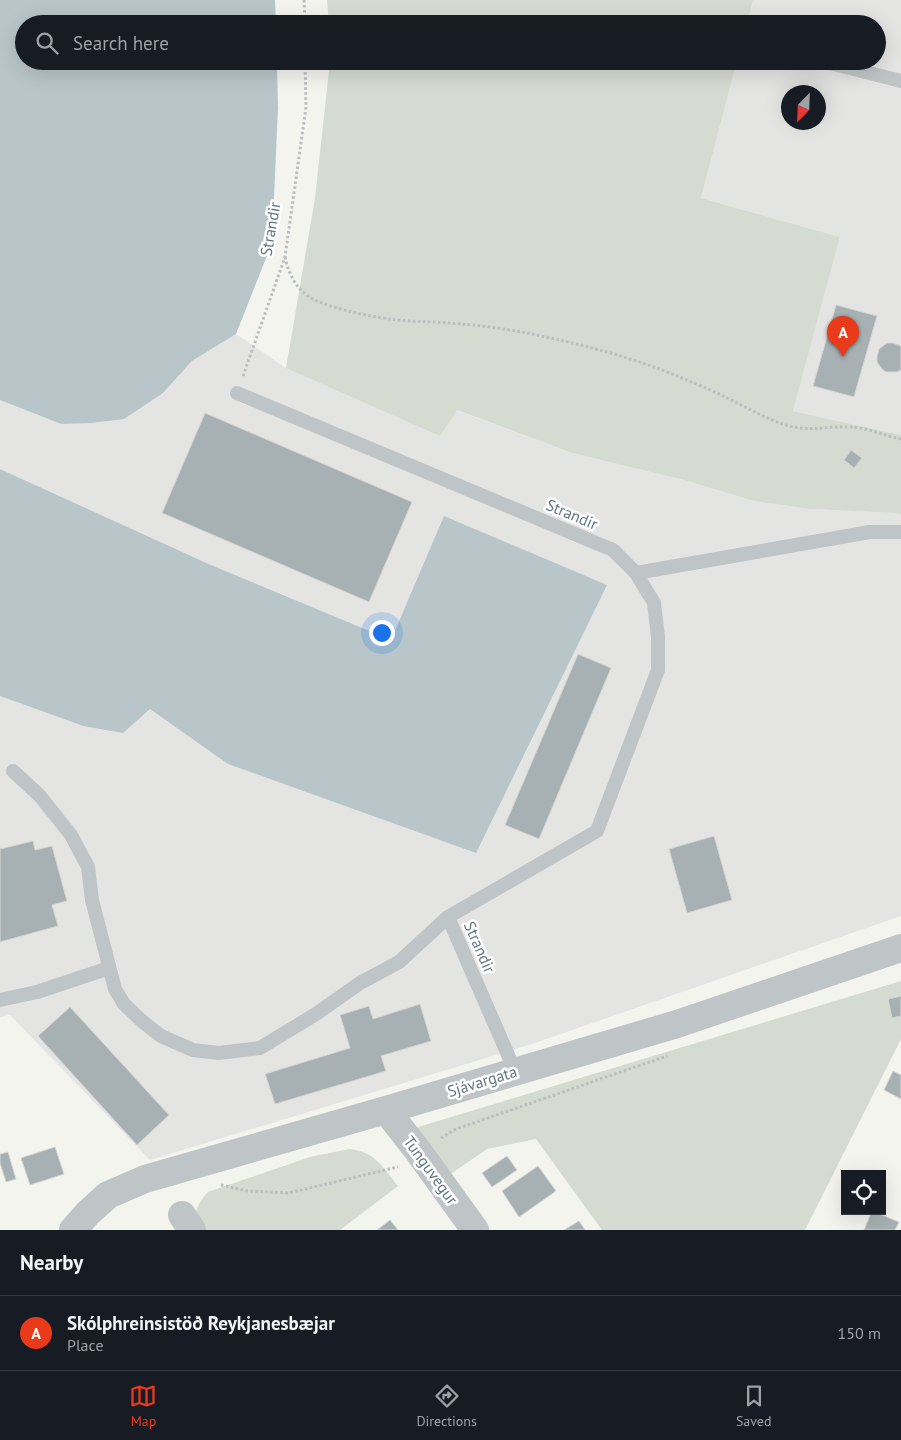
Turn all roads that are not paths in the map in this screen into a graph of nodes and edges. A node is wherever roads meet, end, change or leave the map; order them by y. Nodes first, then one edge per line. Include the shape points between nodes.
1 (858, 70) edge
2 (901, 81) edge
3 (237, 393) road end
4 (901, 532) edge
5 (636, 573) junction
6 (13, 771) dead end
7 (448, 917) junction
8 (901, 948) edge
9 (109, 968) junction
10 (0, 1000) edge
11 (515, 1071) junction
12 (386, 1110) junction
13 (73, 1230) edge
14 (475, 1230) edge

1 - 2 lane
3 - 5 lane, Strandir via 613,550
4 - 5 lane via 870,532
5 - 7 lane, Strandir via 654,603 658,670 597,831
6 - 9 lane via 40,796 71,835 88,867 92,900
7 - 9 lane via 399,962 360,983 260,1048 219,1053 193,1050 161,1036 124,1004 115,989
7 - 11 lane, Strandir
8 - 11 street, Sjávargata via 677,1024
9 - 10 lane via 37,992
11 - 12 street, Sjávargata
12 - 13 street, Sjávargata via 145,1179 108,1195
12 - 14 street, Tunguvegur

